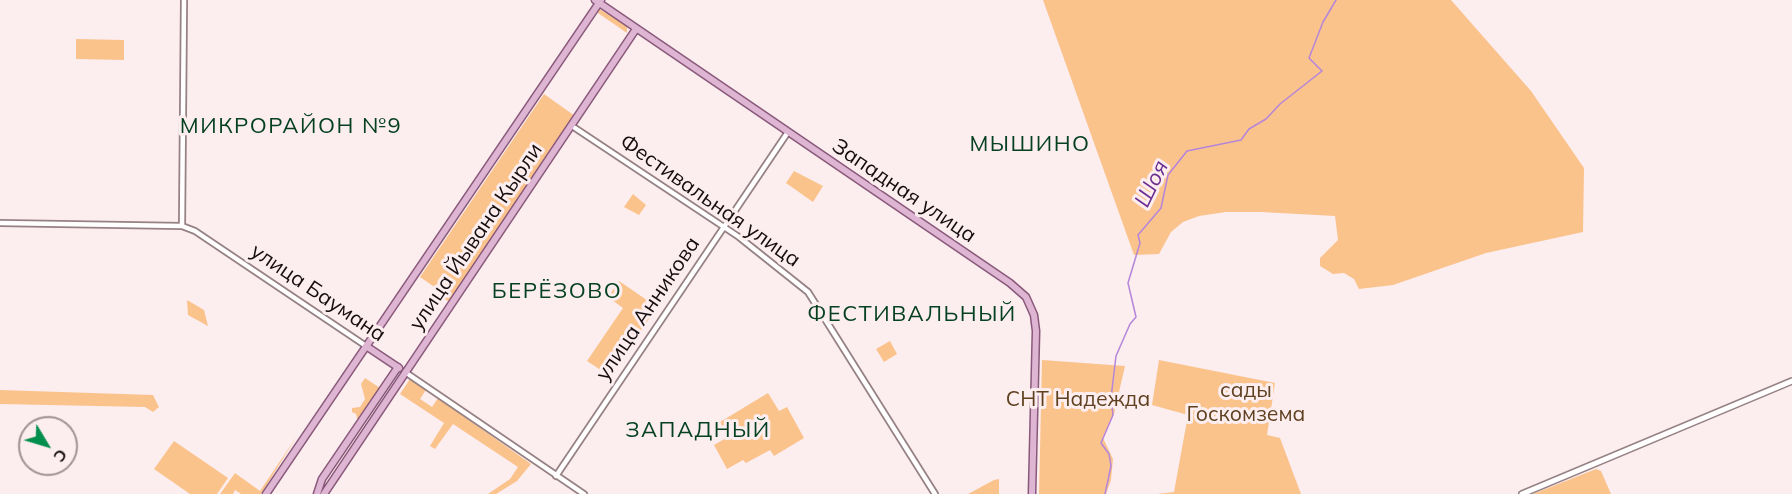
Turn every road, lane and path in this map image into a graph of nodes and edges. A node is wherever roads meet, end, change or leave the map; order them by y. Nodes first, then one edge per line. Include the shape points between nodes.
1 (184, 0) edge
2 (598, 1) edge
3 (636, 29) junction
4 (572, 126) junction
5 (788, 132) junction
6 (0, 223) edge
7 (182, 226) junction
8 (724, 227) junction
9 (366, 346) junction
10 (398, 367) junction
11 (405, 372) junction
12 (1792, 381) edge
13 (362, 422) junction
14 (368, 426) junction
15 (556, 476) junction
16 (266, 494) edge
17 (316, 494) edge
18 (324, 494) edge
19 (584, 494) edge
20 (935, 494) edge
21 (1032, 494) edge
22 (1522, 494) edge

1 - 7 street
2 - 3 main road, Западная улица
2 - 9 main road, улица Йывана Кырли
3 - 4 main road, улица Йывана Кырли
3 - 5 main road, Западная улица
4 - 8 street, Фестивальная улица
4 - 11 main road, улица Йывана Кырли
5 - 8 street, улица Анникова
5 - 21 main road, Западная улица via 1010,283 1029,303 1036,331
6 - 7 street, улица Баумана
7 - 9 street, улица Баумана
8 - 15 street, улица Анникова
8 - 20 street, Фестивальная улица via 780,267 814,300
9 - 10 main road, улица Баумана
9 - 16 main road, улица Йывана Кырли
10 - 11 main road, улица Баумана
10 - 13 main road
11 - 14 main road, улица Йывана Кырли
11 - 15 street, улица Баумана
12 - 22 main road
13 - 14 main road
13 - 17 main road
14 - 18 main road, улица Йывана Кырли
15 - 19 street, улица Баумана

